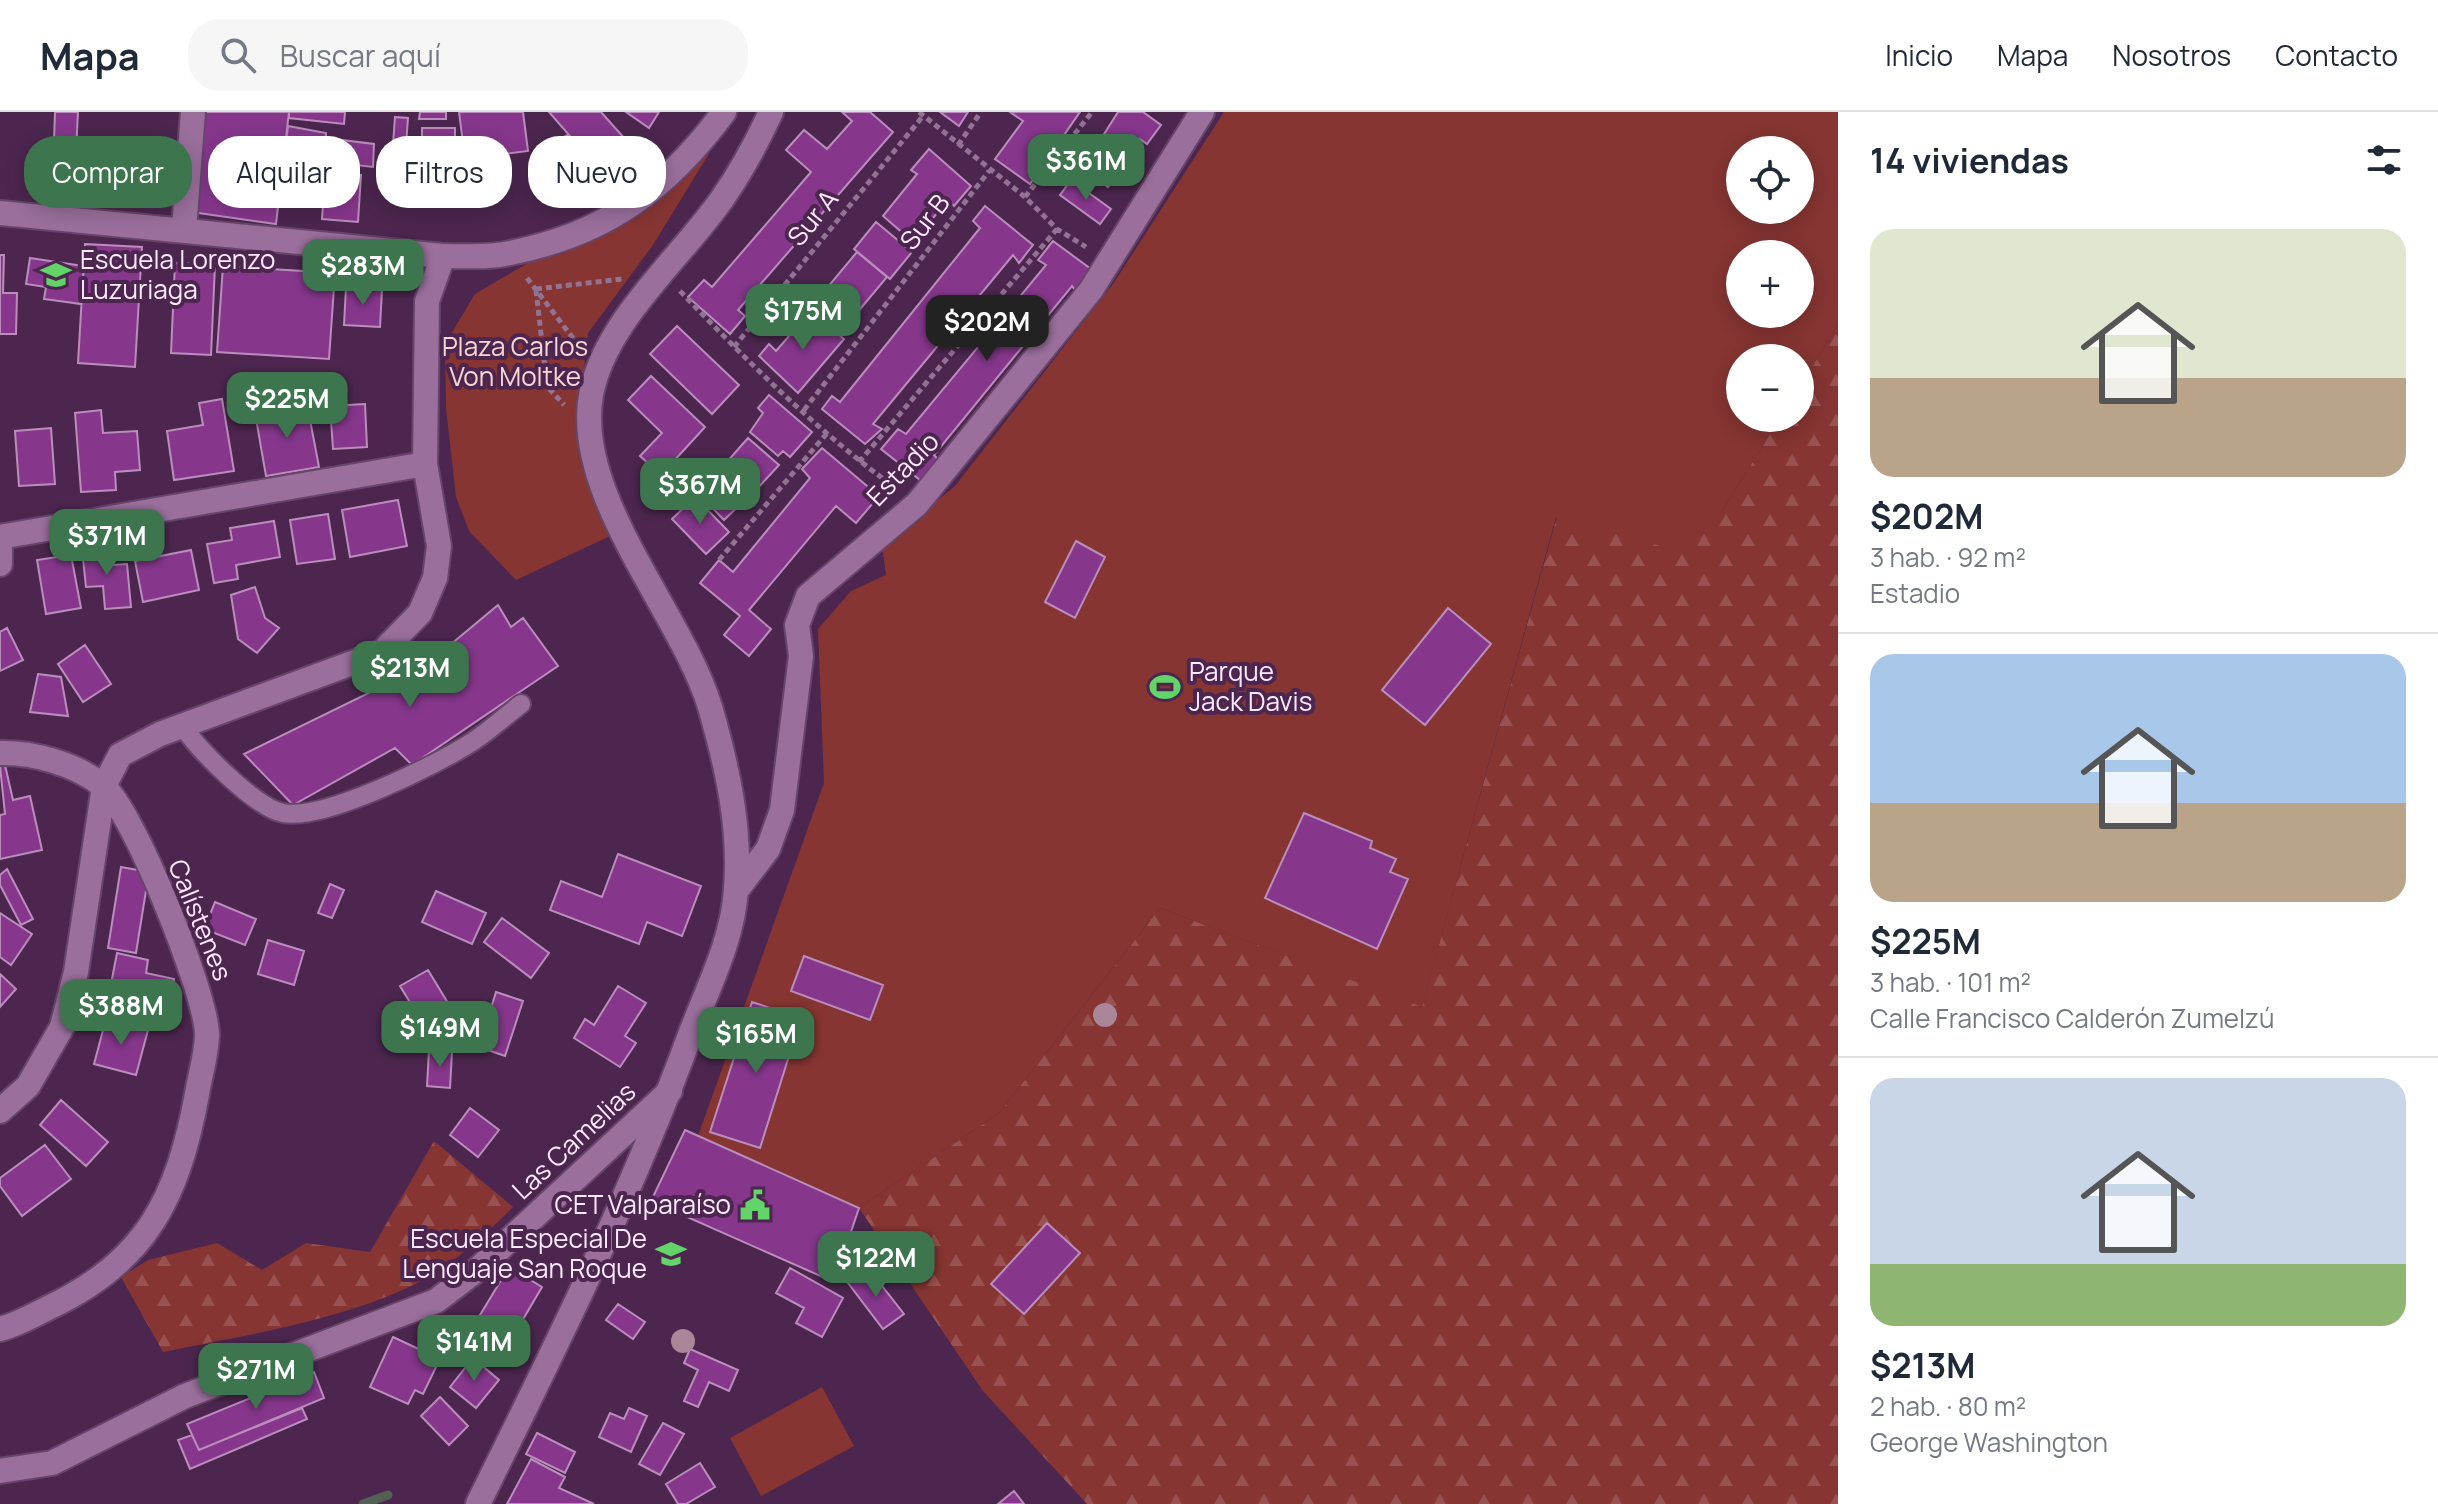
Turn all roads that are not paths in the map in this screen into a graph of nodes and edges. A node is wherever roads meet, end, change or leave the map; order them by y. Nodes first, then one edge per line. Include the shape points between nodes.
1 (193, 112) edge
2 (724, 112) edge
3 (771, 112) edge
4 (1202, 112) edge
5 (0, 213) edge
6 (184, 229) junction
7 (443, 256) junction
8 (425, 464) junction
9 (0, 537) edge
10 (0, 550) edge
11 (0, 564) edge
12 (521, 704) dead end
13 (182, 725) junction
14 (0, 753) edge
15 (104, 786) junction
16 (736, 891) junction
17 (670, 1091) junction
18 (0, 1111) edge
19 (0, 1329) edge
20 (0, 1471) edge
21 (478, 1504) edge

1 - 6 street
2 - 7 street via 659,187 614,216 509,254
3 - 16 street via 721,201 610,342 596,370 590,401 600,476 615,519 708,701 729,774 737,839
4 - 16 street, Estadio via 1111,262 917,504 808,596 797,625 801,656 782,810 768,849
5 - 6 street
6 - 7 street
7 - 8 street via 427,301
8 - 9 street
8 - 13 street via 439,546 435,578 420,613 382,652
10 - 11 street
12 - 13 lane via 472,742 409,777 327,807 284,814 230,778 193,744
13 - 15 street via 120,755
14 - 15 street via 26,752
15 - 18 street via 76,972 62,1027 28,1086
15 - 19 street, Calístenes via 137,842 189,956 202,998 207,1035 191,1125 170,1190 128,1257 80,1292
16 - 17 street via 724,949
17 - 20 street, Las Camelias via 478,1269 436,1301 197,1391 52,1463
17 - 21 street via 617,1217

